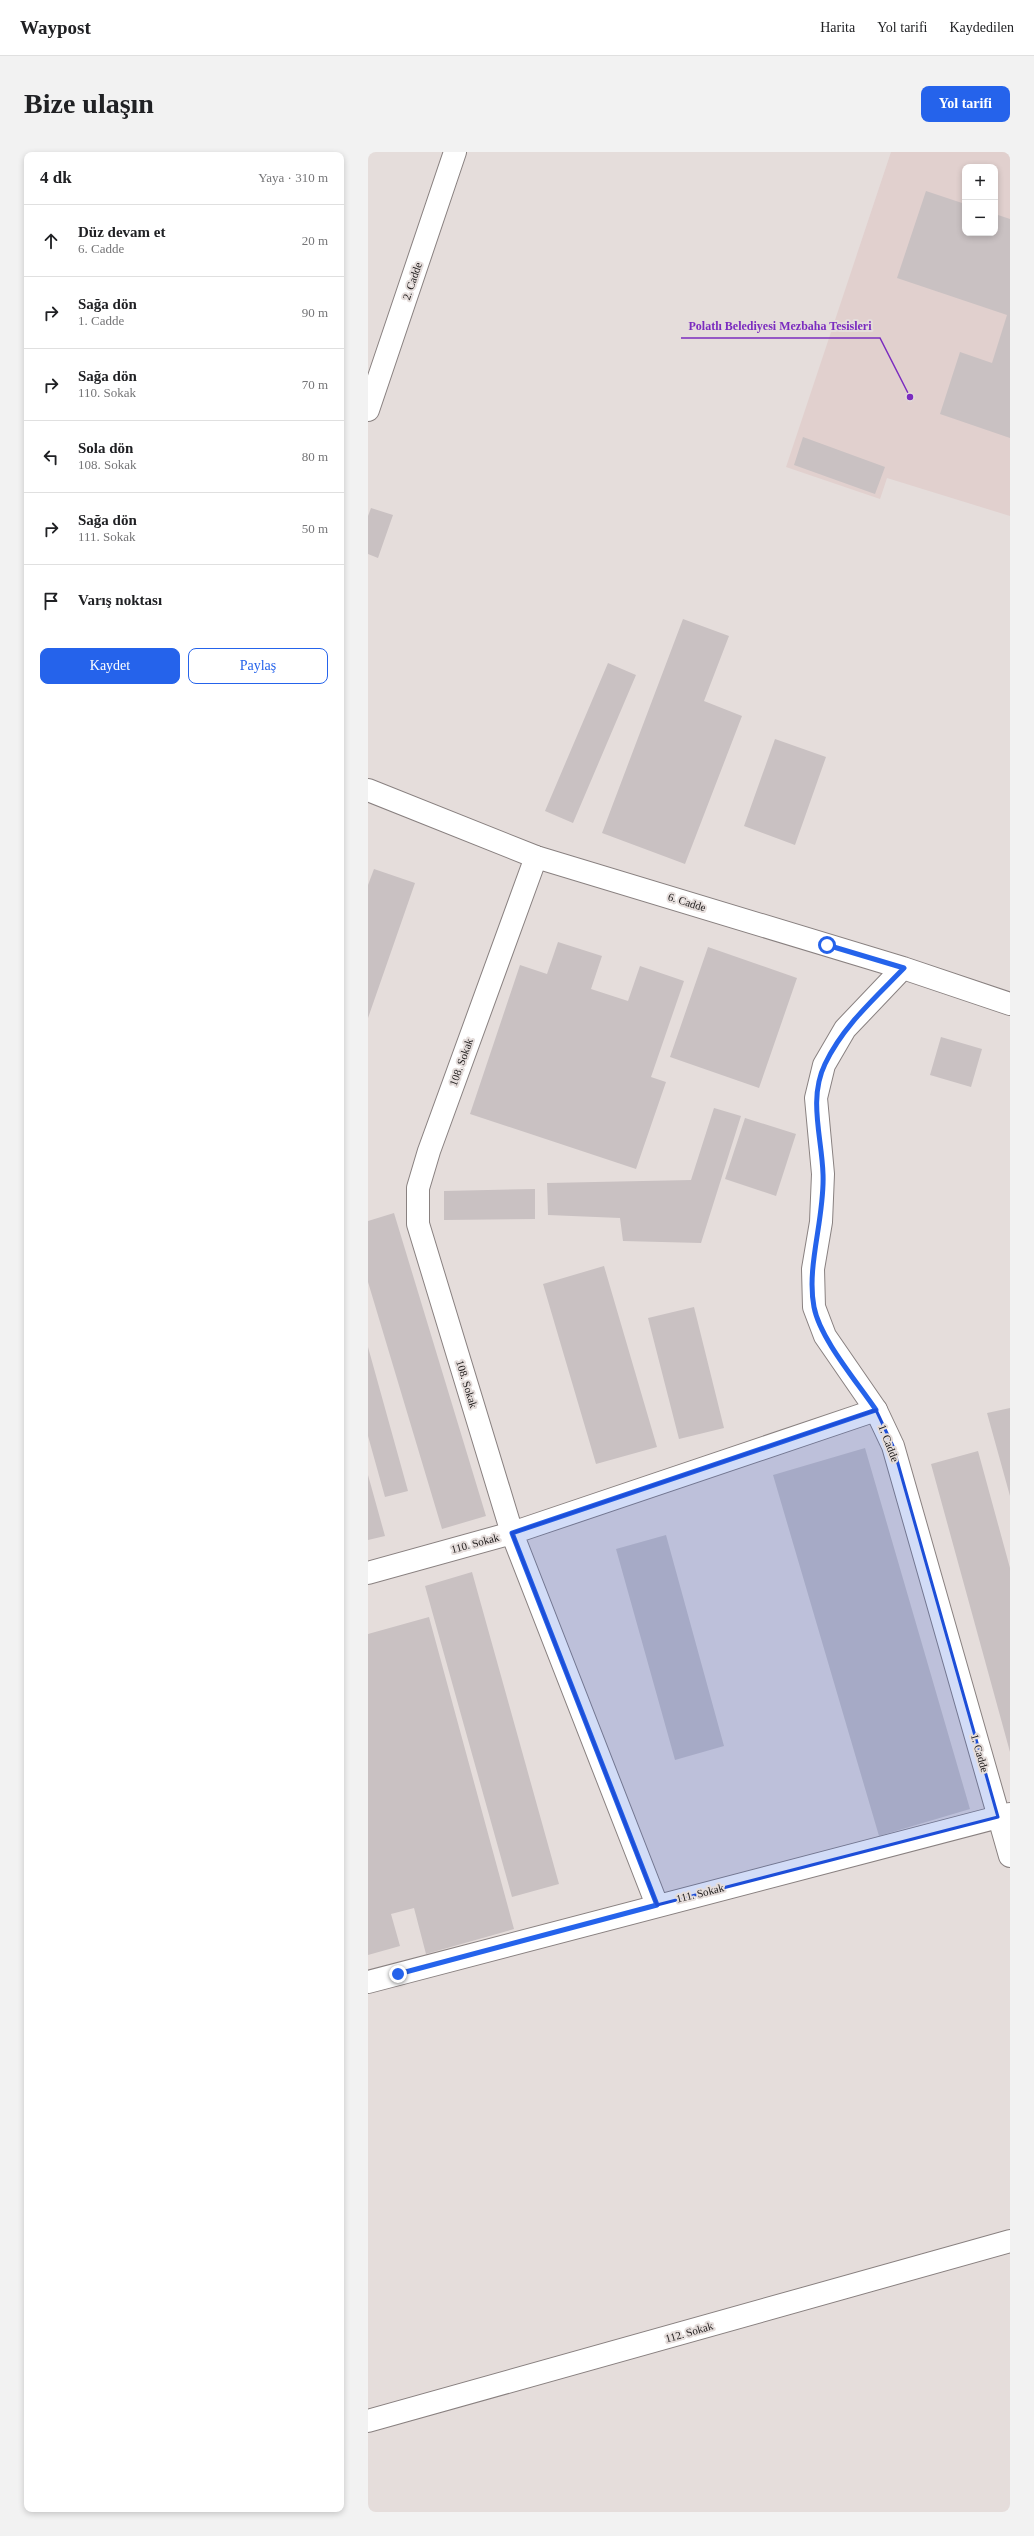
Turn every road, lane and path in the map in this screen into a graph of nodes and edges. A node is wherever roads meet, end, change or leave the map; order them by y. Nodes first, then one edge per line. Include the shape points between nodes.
1 (455, 152) edge
2 (368, 410) edge
3 (368, 790) edge
4 (536, 857) junction
5 (904, 968) junction
6 (1010, 1004) edge
7 (876, 1410) junction
8 (512, 1533) junction
9 (368, 1573) edge
10 (1004, 1816) edge
11 (1010, 1856) edge
12 (657, 1905) junction
13 (368, 1982) edge
14 (1010, 2241) edge
15 (368, 2421) edge

1 - 2 street, 2. Cadde
3 - 4 street, 6. Cadde
4 - 5 street, 6. Cadde
4 - 8 street, 108. Sokak via 418,1188 418,1224
5 - 6 street, 6. Cadde
5 - 7 street, 1. Cadde via 845,1029 824,1065 816,1098 824,1174 821,1222 812,1269 814,1307 825,1336
7 - 8 street, 110. Sokak
7 - 10 street, 1. Cadde via 893,1446
8 - 9 street, 110. Sokak
8 - 12 street, 108. Sokak
10 - 11 street, 1. Cadde
10 - 12 street, 111. Sokak
12 - 13 street, 111. Sokak
14 - 15 street, 112. Sokak

